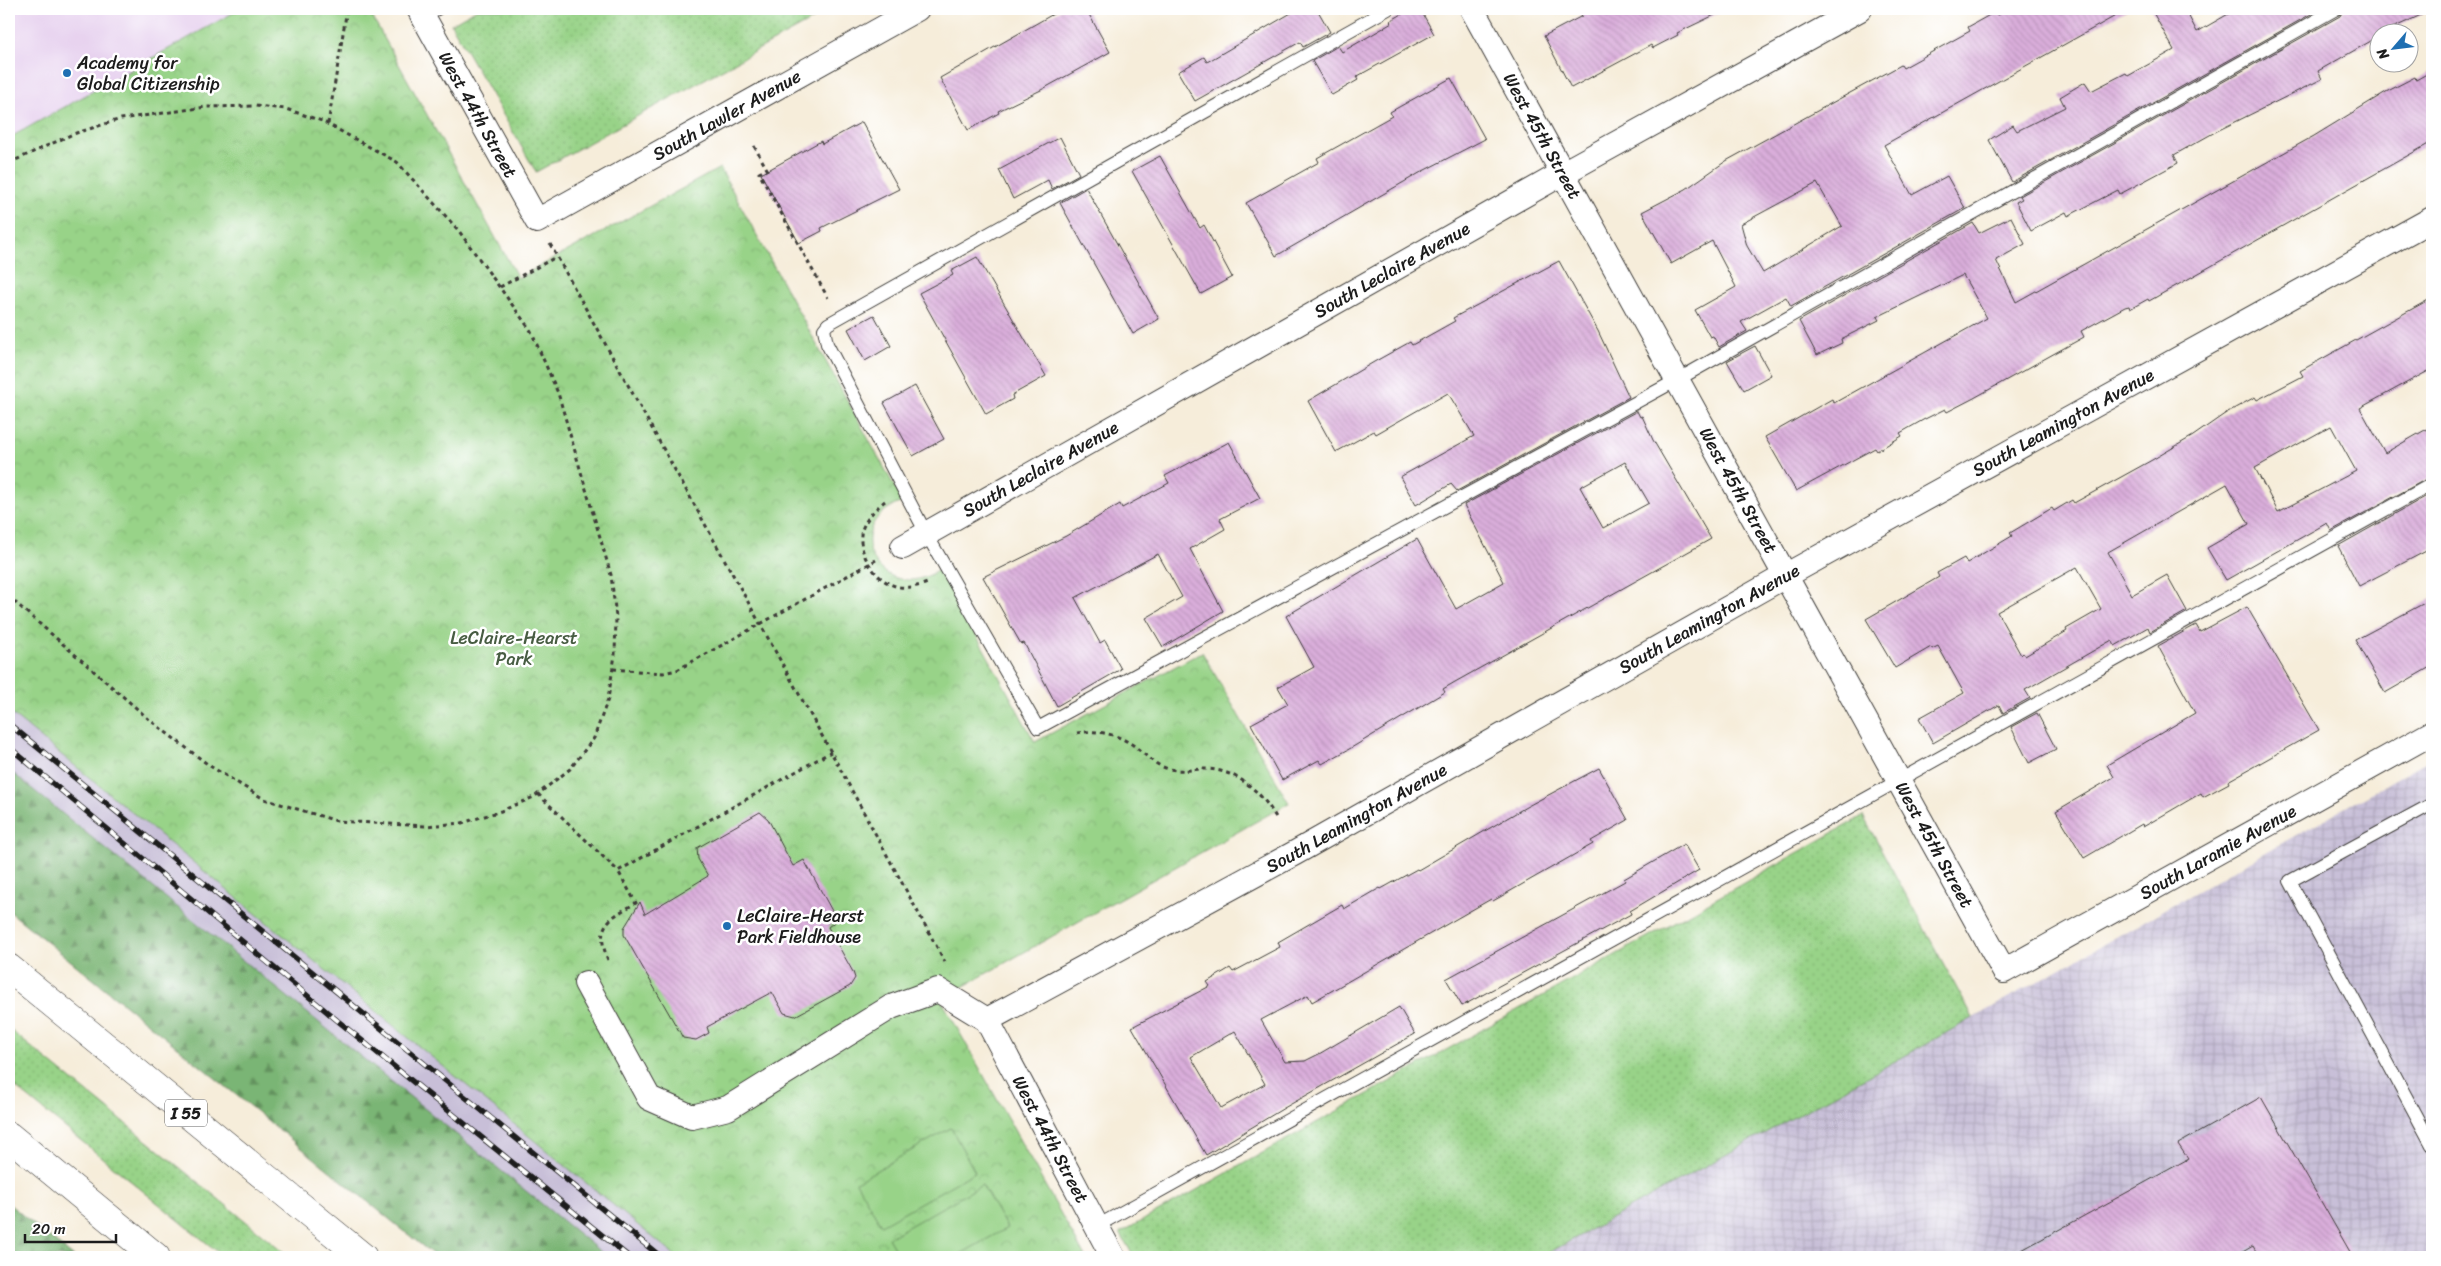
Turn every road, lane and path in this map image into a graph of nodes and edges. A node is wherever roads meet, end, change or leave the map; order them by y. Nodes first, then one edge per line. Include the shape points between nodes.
1 (347, 9) edge
2 (917, 9) edge
3 (1388, 9) edge
4 (1472, 9) edge
5 (1860, 9) edge
6 (2336, 9) edge
7 (426, 11) edge
8 (328, 124) junction
9 (754, 146) dead end
10 (9, 163) edge
11 (1563, 173) junction
12 (2432, 219) edge
13 (542, 231) junction
14 (556, 257) junction
15 (500, 287) junction
16 (828, 299) dead end
17 (1677, 380) junction
18 (2432, 484) edge
19 (927, 535) junction
20 (903, 547) dead end
21 (876, 560) dead end
22 (1785, 576) junction
23 (9, 598) edge
24 (760, 624) junction
25 (613, 669) junction
26 (2432, 733) edge
27 (831, 752) junction
28 (1899, 781) junction
29 (538, 794) junction
30 (2432, 804) edge
31 (618, 872) junction
32 (608, 960) dead end
33 (945, 962) dead end
34 (9, 968) edge
35 (2004, 971) joint
36 (586, 983) dead end
37 (987, 1020) junction
38 (9, 1136) edge
39 (2432, 1146) edge
40 (1097, 1226) junction
41 (156, 1257) edge
42 (363, 1257) edge
43 (1113, 1257) edge

1 - 8 path
2 - 13 street, South Lawler Avenue
3 - 19 lane via 828,324 824,329 827,344
4 - 11 street, West 45th Street
5 - 11 street, South Leclaire Avenue
6 - 17 lane
7 - 13 street, West 44th Street
8 - 10 path via 286,109 255,106 165,112 121,118 73,134
8 - 15 path via 396,162 459,231
9 - 16 path via 767,169 759,173
11 - 17 street, West 45th Street
11 - 19 street, South Leclaire Avenue
12 - 22 street, South Leamington Avenue
13 - 14 path
14 - 15 path
14 - 24 path
15 - 25 path via 531,331 558,393 611,574 616,617
17 - 19 lane via 1038,728
17 - 22 street, West 45th Street
18 - 28 lane
19 - 20 street, South Leclaire Avenue
21 - 24 path
22 - 28 street, West 45th Street
22 - 37 street, South Leamington Avenue via 1295,853
23 - 29 path via 152,721 210,766 264,799 338,821 425,826 462,823 501,811
24 - 25 path via 677,670 663,674
24 - 27 path
25 - 29 path via 608,699 594,738 570,769
26 - 35 street, South Laramie Avenue
27 - 31 path
27 - 33 path
28 - 35 street, West 45th Street
28 - 40 lane
29 - 31 path
30 - 39 lane via 2290,881
31 - 32 path via 636,903 605,924 601,936
34 - 42 highway, I 55
36 - 37 street via 649,1098 692,1117 728,1108 891,1007 938,990
37 - 40 street, West 44th Street
38 - 41 highway
40 - 43 street, West 44th Street

